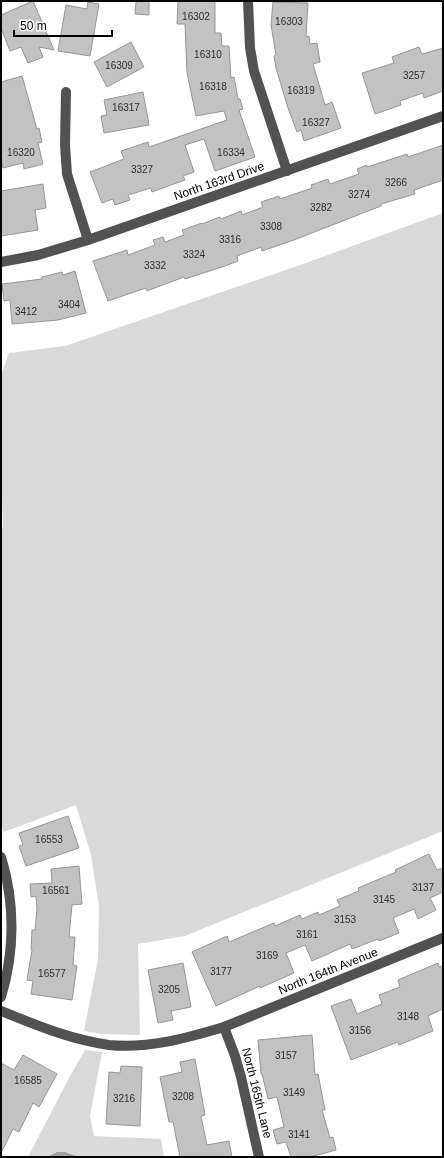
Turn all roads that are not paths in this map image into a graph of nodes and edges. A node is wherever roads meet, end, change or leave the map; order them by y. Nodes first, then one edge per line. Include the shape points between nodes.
1 (248, 1) edge
2 (66, 92) dead end
3 (443, 116) edge
4 (287, 171) junction
5 (88, 240) junction
6 (1, 262) edge
7 (1, 857) edge
8 (443, 938) edge
9 (1, 996) edge
10 (1, 1011) edge
11 (224, 1027) junction
12 (259, 1157) edge

1 - 4 street via 250,48 254,71
2 - 5 street via 67,174
3 - 4 street, North 163rd Drive
4 - 5 street, North 163rd Drive
5 - 6 street, North 163rd Drive via 38,255
7 - 9 street via 8,887 12,925 8,964
8 - 11 street, North 164th Avenue
10 - 11 street via 61,1034 110,1045 166,1042
11 - 12 street, North 165th Lane via 241,1077

